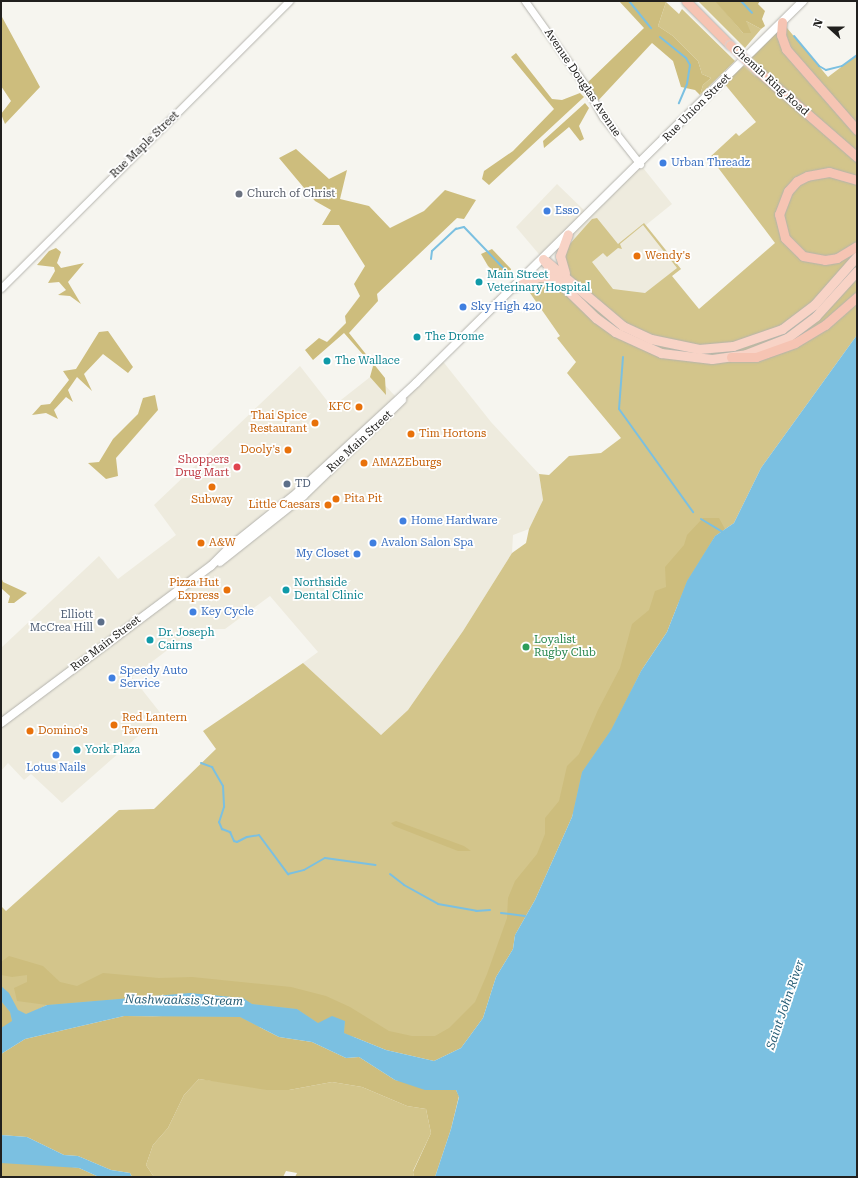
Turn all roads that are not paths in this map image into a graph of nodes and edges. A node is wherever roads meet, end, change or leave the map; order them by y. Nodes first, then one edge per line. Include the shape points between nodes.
1 (289, 1) edge
2 (525, 1) edge
3 (686, 1) edge
4 (803, 1) edge
5 (782, 22) junction
6 (857, 130) edge
7 (857, 157) edge
8 (640, 164) junction
9 (857, 180) edge
10 (568, 234) junction
11 (857, 246) edge
12 (857, 256) edge
13 (543, 259) junction
14 (857, 271) edge
15 (566, 276) junction
16 (561, 284) junction
17 (515, 287) junction
18 (1, 288) edge
19 (857, 297) edge
20 (731, 357) junction
21 (1, 723) edge

1 - 18 street, Rue Maple Street
2 - 8 street, Avenue Douglas Avenue via 585,85 603,117
3 - 7 highway, Chemin Ring Road, bridge via 757,70
4 - 5 main road, Rue Union Street
5 - 6 highway via 781,35 786,49
5 - 8 main road, Rue Union Street
8 - 10 main road, Rue Main Street
9 - 11 highway via 829,172 808,176 797,181 788,191 779,214 785,238 803,256 825,260 837,258
10 - 13 main road, Rue Main Street
10 - 15 main road via 560,256
12 - 15 main road via 818,301 791,323 762,338 716,348 679,347 635,332 600,308
13 - 15 main road
13 - 16 main road
13 - 17 main road, Rue Main Street
14 - 20 main road via 829,304 787,338
16 - 17 main road via 551,278 539,277
16 - 20 main road via 596,318 615,332 647,348 688,358
17 - 21 main road, Rue Main Street via 297,493 232,545 211,566
19 - 20 highway via 825,325 795,343 756,357

